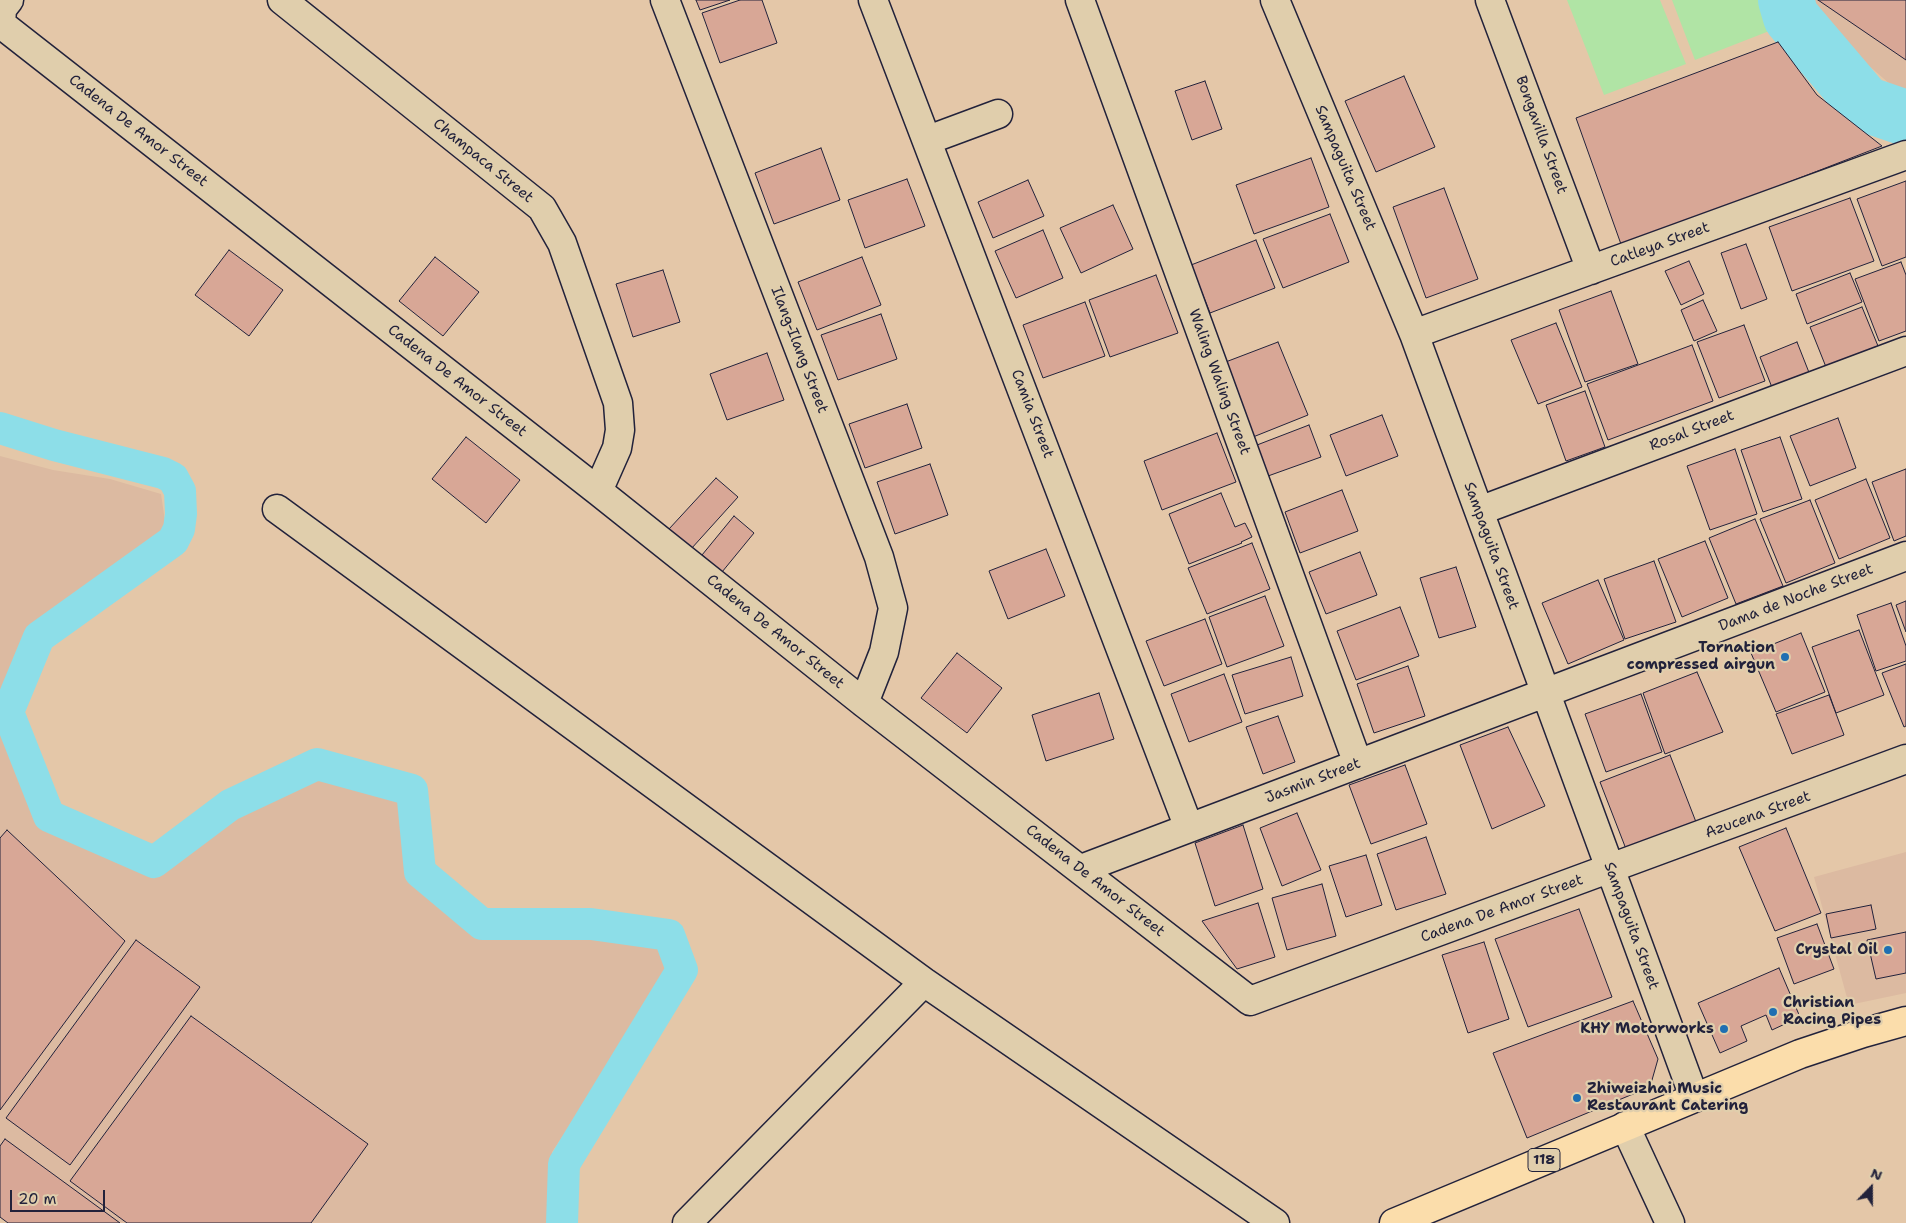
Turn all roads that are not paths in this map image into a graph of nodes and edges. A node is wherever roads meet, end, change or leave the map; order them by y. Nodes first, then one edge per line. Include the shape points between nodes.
1 (282, 0) edge
2 (665, 0) edge
3 (873, 0) edge
4 (1080, 0) edge
5 (1274, 0) edge
6 (1490, 0) edge
7 (5, 12) edge
8 (998, 114) dead end
9 (928, 140) junction
10 (1906, 155) edge
11 (1591, 270) junction
12 (1414, 334) junction
13 (1906, 351) edge
14 (598, 491) junction
15 (277, 509) dead end
16 (1478, 511) junction
17 (1906, 556) edge
18 (1545, 693) junction
19 (864, 703) junction
20 (1906, 760) edge
21 (1358, 764) junction
22 (1189, 828) junction
23 (1081, 869) junction
24 (1609, 870) junction
25 (924, 982) junction
26 (1906, 1021) edge
27 (1694, 1097) junction
28 (1625, 1126) junction
29 (687, 1223) edge
30 (1275, 1223) edge
31 (1394, 1223) edge
32 (1670, 1223) edge

1 - 14 street, Champaca Street via 542,208 562,243 618,402 620,430 617,448
2 - 19 street, Ilang-Ilang Street via 879,557 893,608 884,652
3 - 9 street, Camia Street
4 - 21 street, Waling Waling Street
5 - 12 street, Sampaguita Street
6 - 11 street, Bongavilla Street
7 - 14 street, Cadena De Amor Street
8 - 9 street
9 - 22 street, Camia Street
10 - 11 street, Catleya Street
11 - 12 street, Catleya Street
12 - 16 street, Sampaguita Street
13 - 16 street, Rosal Street
14 - 19 street, Cadena De Amor Street
15 - 25 street
16 - 18 street, Sampaguita Street
17 - 18 street, Dama de Noche Street
18 - 21 street, Jasmin Street
18 - 24 street, Sampaguita Street
19 - 23 street, Cadena De Amor Street
20 - 24 street, Azucena Street
21 - 22 street, Jasmin Street
22 - 23 street, Jasmin Street
23 - 24 street, Cadena De Amor Street via 1250,1001
24 - 27 street, Sampaguita Street
25 - 29 street
25 - 30 street
26 - 27 main road, 118 via 1800,1054
27 - 28 main road, 118
28 - 31 main road, 118
28 - 32 street

